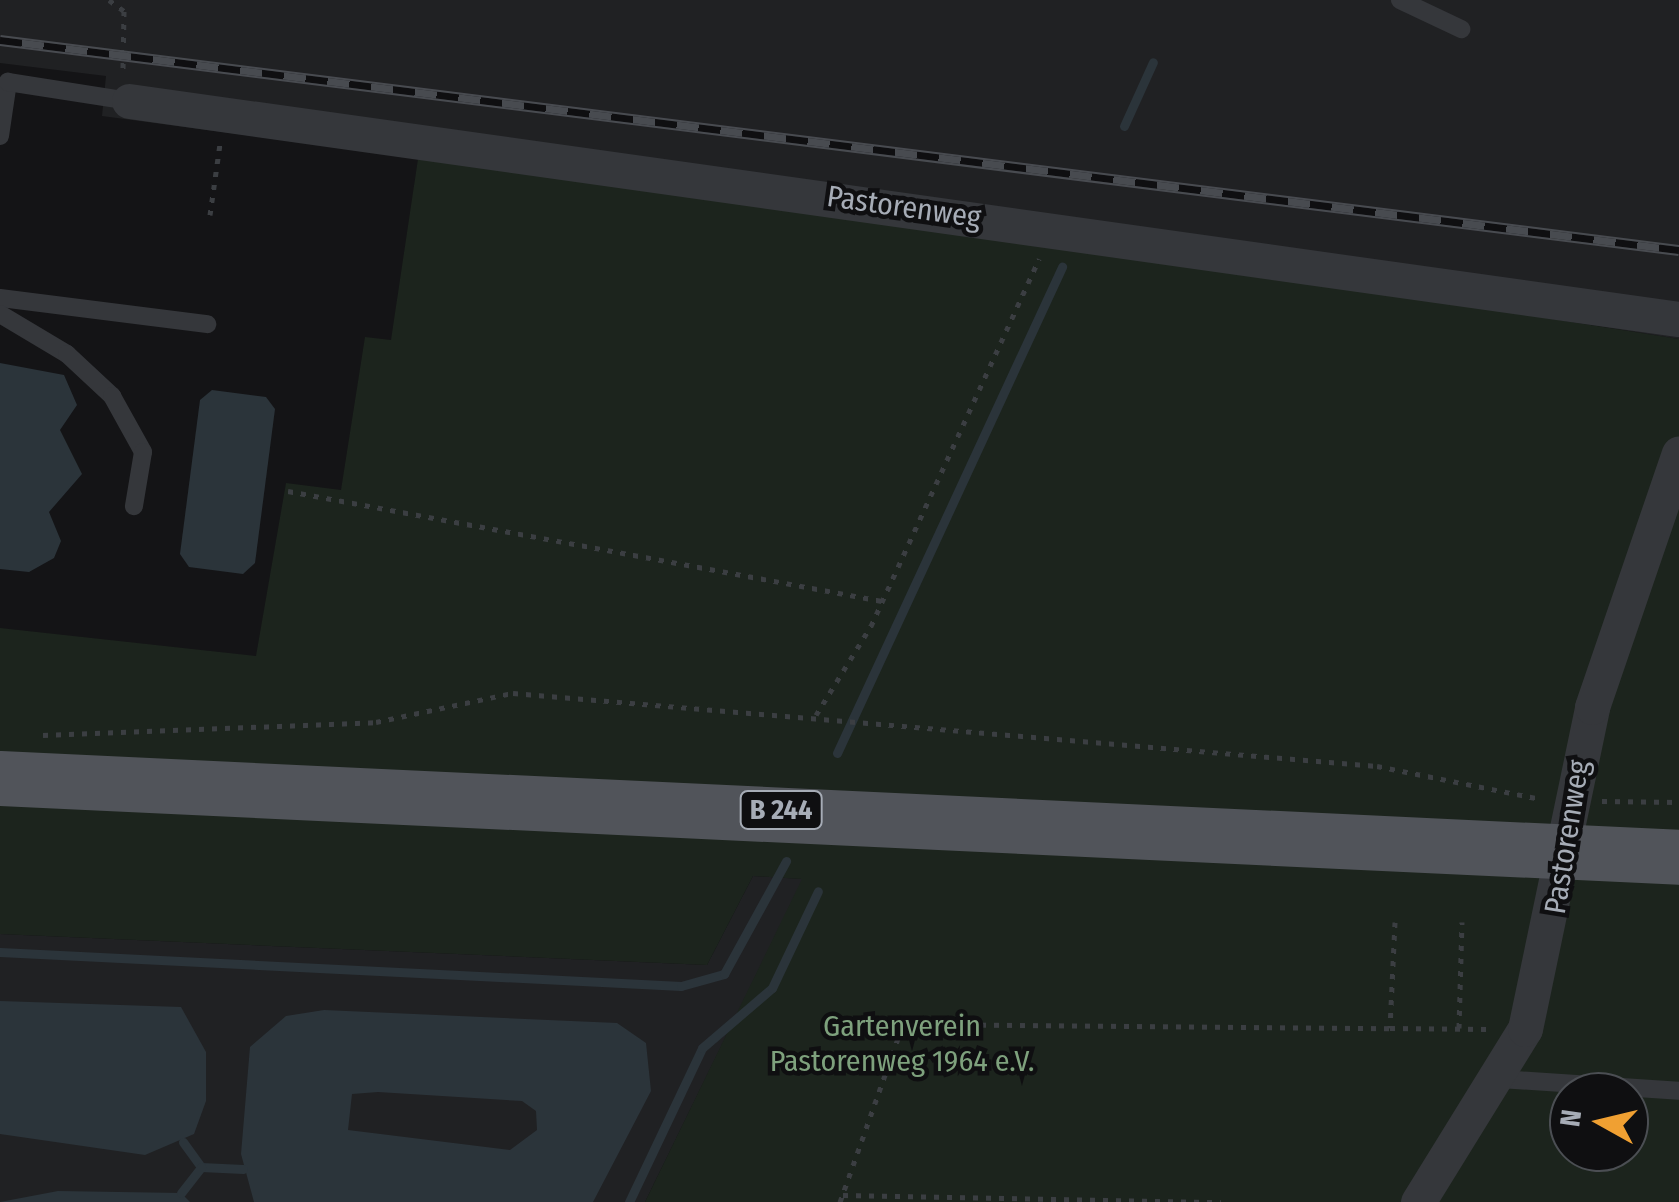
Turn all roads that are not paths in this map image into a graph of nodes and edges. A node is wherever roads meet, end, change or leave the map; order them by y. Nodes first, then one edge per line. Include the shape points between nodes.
1 (1400, 0) edge
2 (1461, 29) dead end
3 (4, 81) edge
4 (129, 102) joint
5 (0, 136) edge
6 (0, 298) edge
7 (0, 314) edge
8 (1679, 319) edge
9 (206, 324) dead end
10 (1679, 453) edge
11 (134, 506) dead end
12 (10, 757) edge
13 (1567, 825) junction
14 (1679, 857) edge
15 (1500, 1079) junction
16 (1679, 1091) edge
17 (1418, 1202) edge

1 - 2 lane
3 - 4 lane
3 - 5 lane
4 - 8 street, Pastorenweg
6 - 9 lane
7 - 11 lane via 67,354 112,396 142,452
10 - 13 street, Pastorenweg via 1615,631
12 - 13 main road, B 244
13 - 14 main road, B 244
13 - 15 street, Pastorenweg via 1526,1029
15 - 16 lane
15 - 17 street, Pastorenweg

